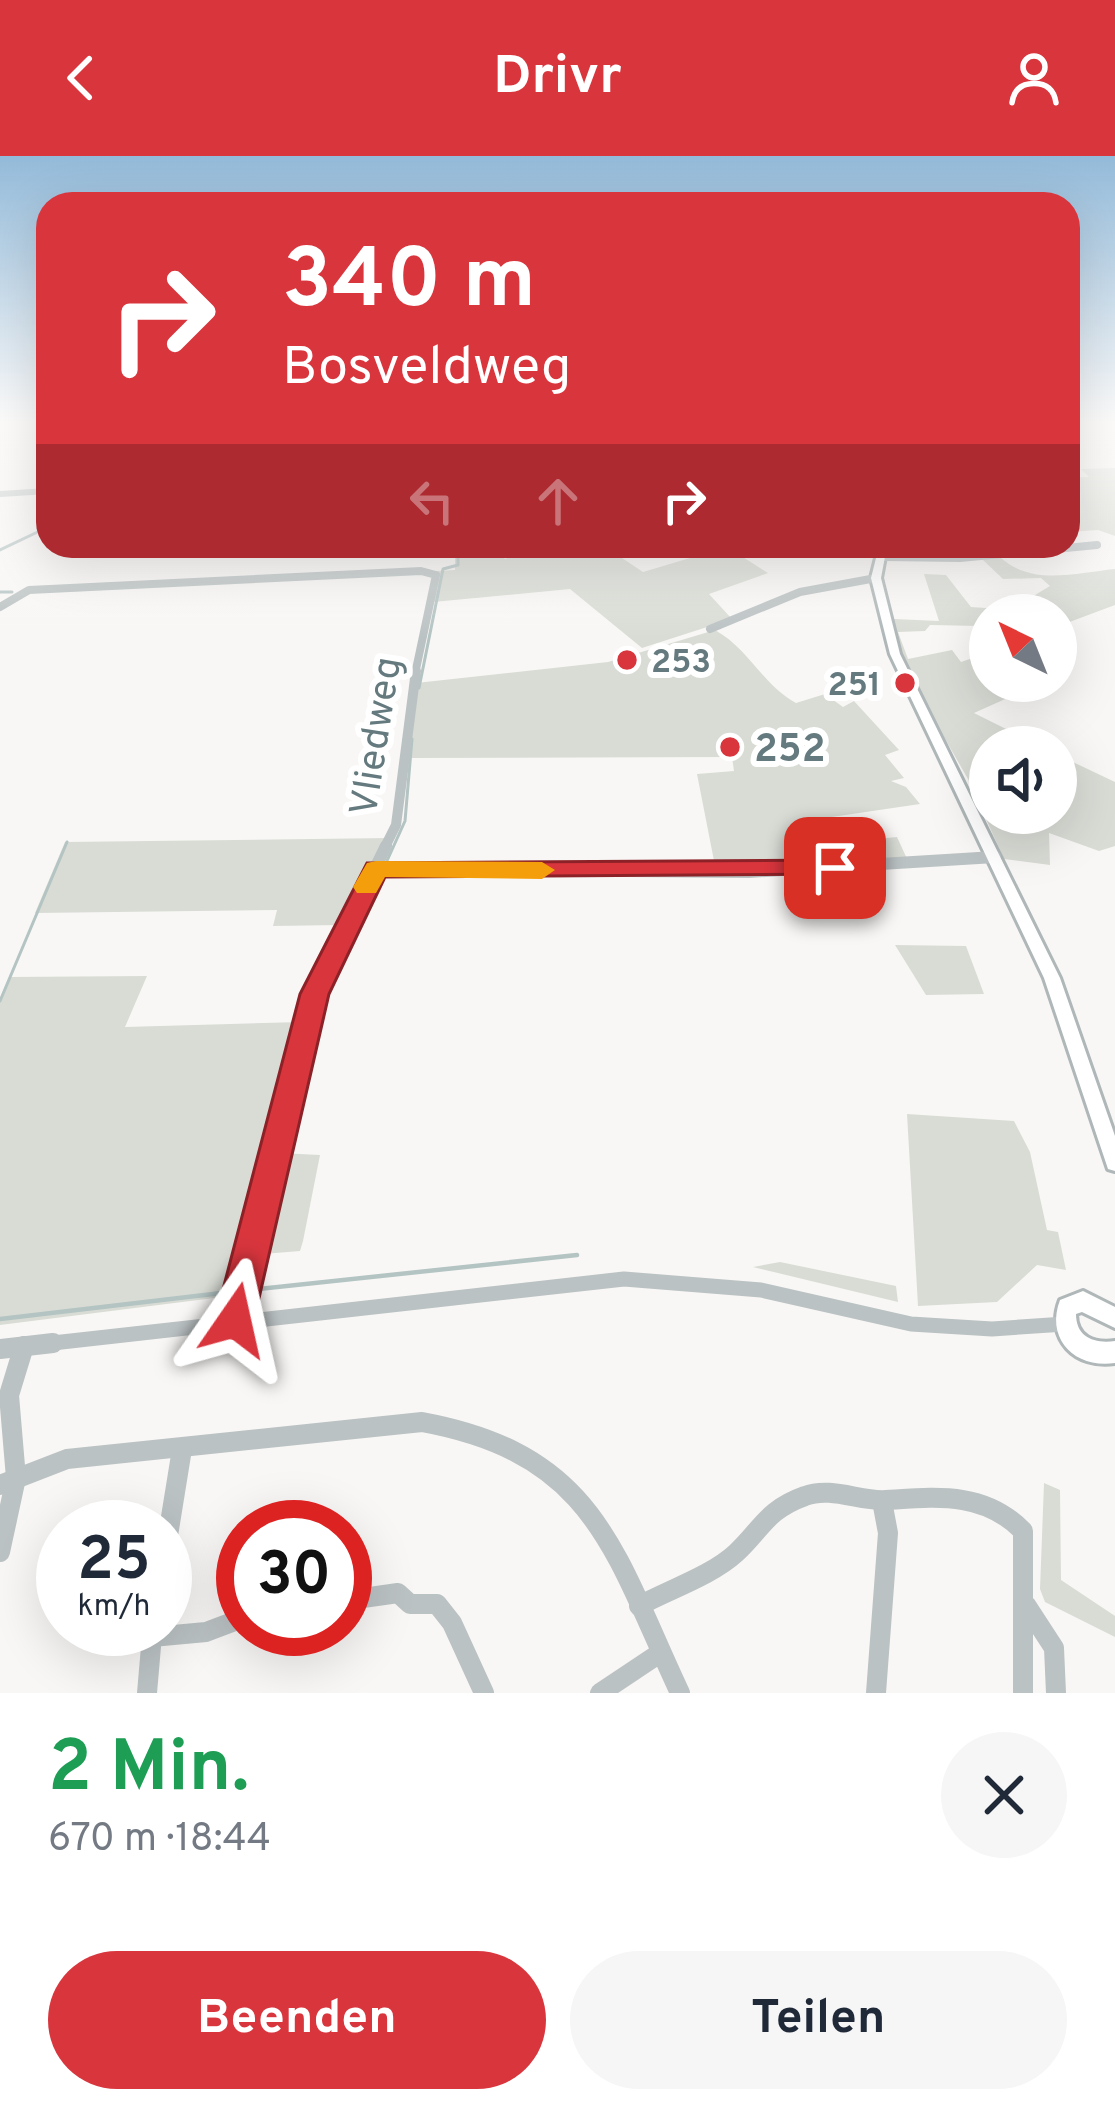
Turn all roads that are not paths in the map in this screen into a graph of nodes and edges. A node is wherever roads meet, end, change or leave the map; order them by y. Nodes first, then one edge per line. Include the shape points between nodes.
1 (1097, 545) dead end
2 (1080, 547) edge
3 (881, 558) edge
4 (876, 578) junction
5 (0, 608) edge
6 (710, 629) dead end
7 (995, 857) junction
8 (376, 869) junction
9 (1115, 1163) edge
10 (1113, 1313) edge
11 (235, 1320) junction
12 (1065, 1324) junction
13 (24, 1346) junction
14 (0, 1349) edge
15 (1115, 1352) edge
16 (182, 1449) junction
17 (8, 1482) edge
18 (174, 1500) edge
19 (882, 1501) junction
20 (0, 1552) edge
21 (372, 1597) edge
22 (1026, 1605) junction
23 (639, 1606) junction
24 (660, 1653) junction
25 (150, 1656) edge
26 (147, 1693) edge
27 (484, 1693) edge
28 (600, 1693) edge
29 (680, 1693) edge
30 (876, 1693) edge
31 (1022, 1693) edge
32 (1056, 1693) edge

1 - 2 street
3 - 4 main road
4 - 6 street via 800,592
4 - 7 main road via 888,636
5 - 8 street, Vliedweg via 19,592 431,571 398,816
7 - 8 street via 749,872
7 - 9 main road via 1068,1016
8 - 11 street, Vliedweg via 314,994
10 - 12 main road via 1077,1302 1067,1307
11 - 12 street via 537,1286 668,1280 761,1290 896,1322 971,1329
11 - 13 street
12 - 15 main road via 1084,1349
13 - 14 street
13 - 17 street via 9,1400
16 - 17 street via 67,1460
16 - 18 street
16 - 23 street via 422,1422 502,1438 573,1488
17 - 20 street
19 - 22 street via 961,1500 1014,1519 1026,1540
19 - 23 street via 867,1493 808,1493 759,1521 735,1554
19 - 30 street via 888,1533
21 - 27 street via 437,1604
22 - 31 street
22 - 32 street via 1054,1648
23 - 24 street
24 - 28 street
24 - 29 street
25 - 26 street

